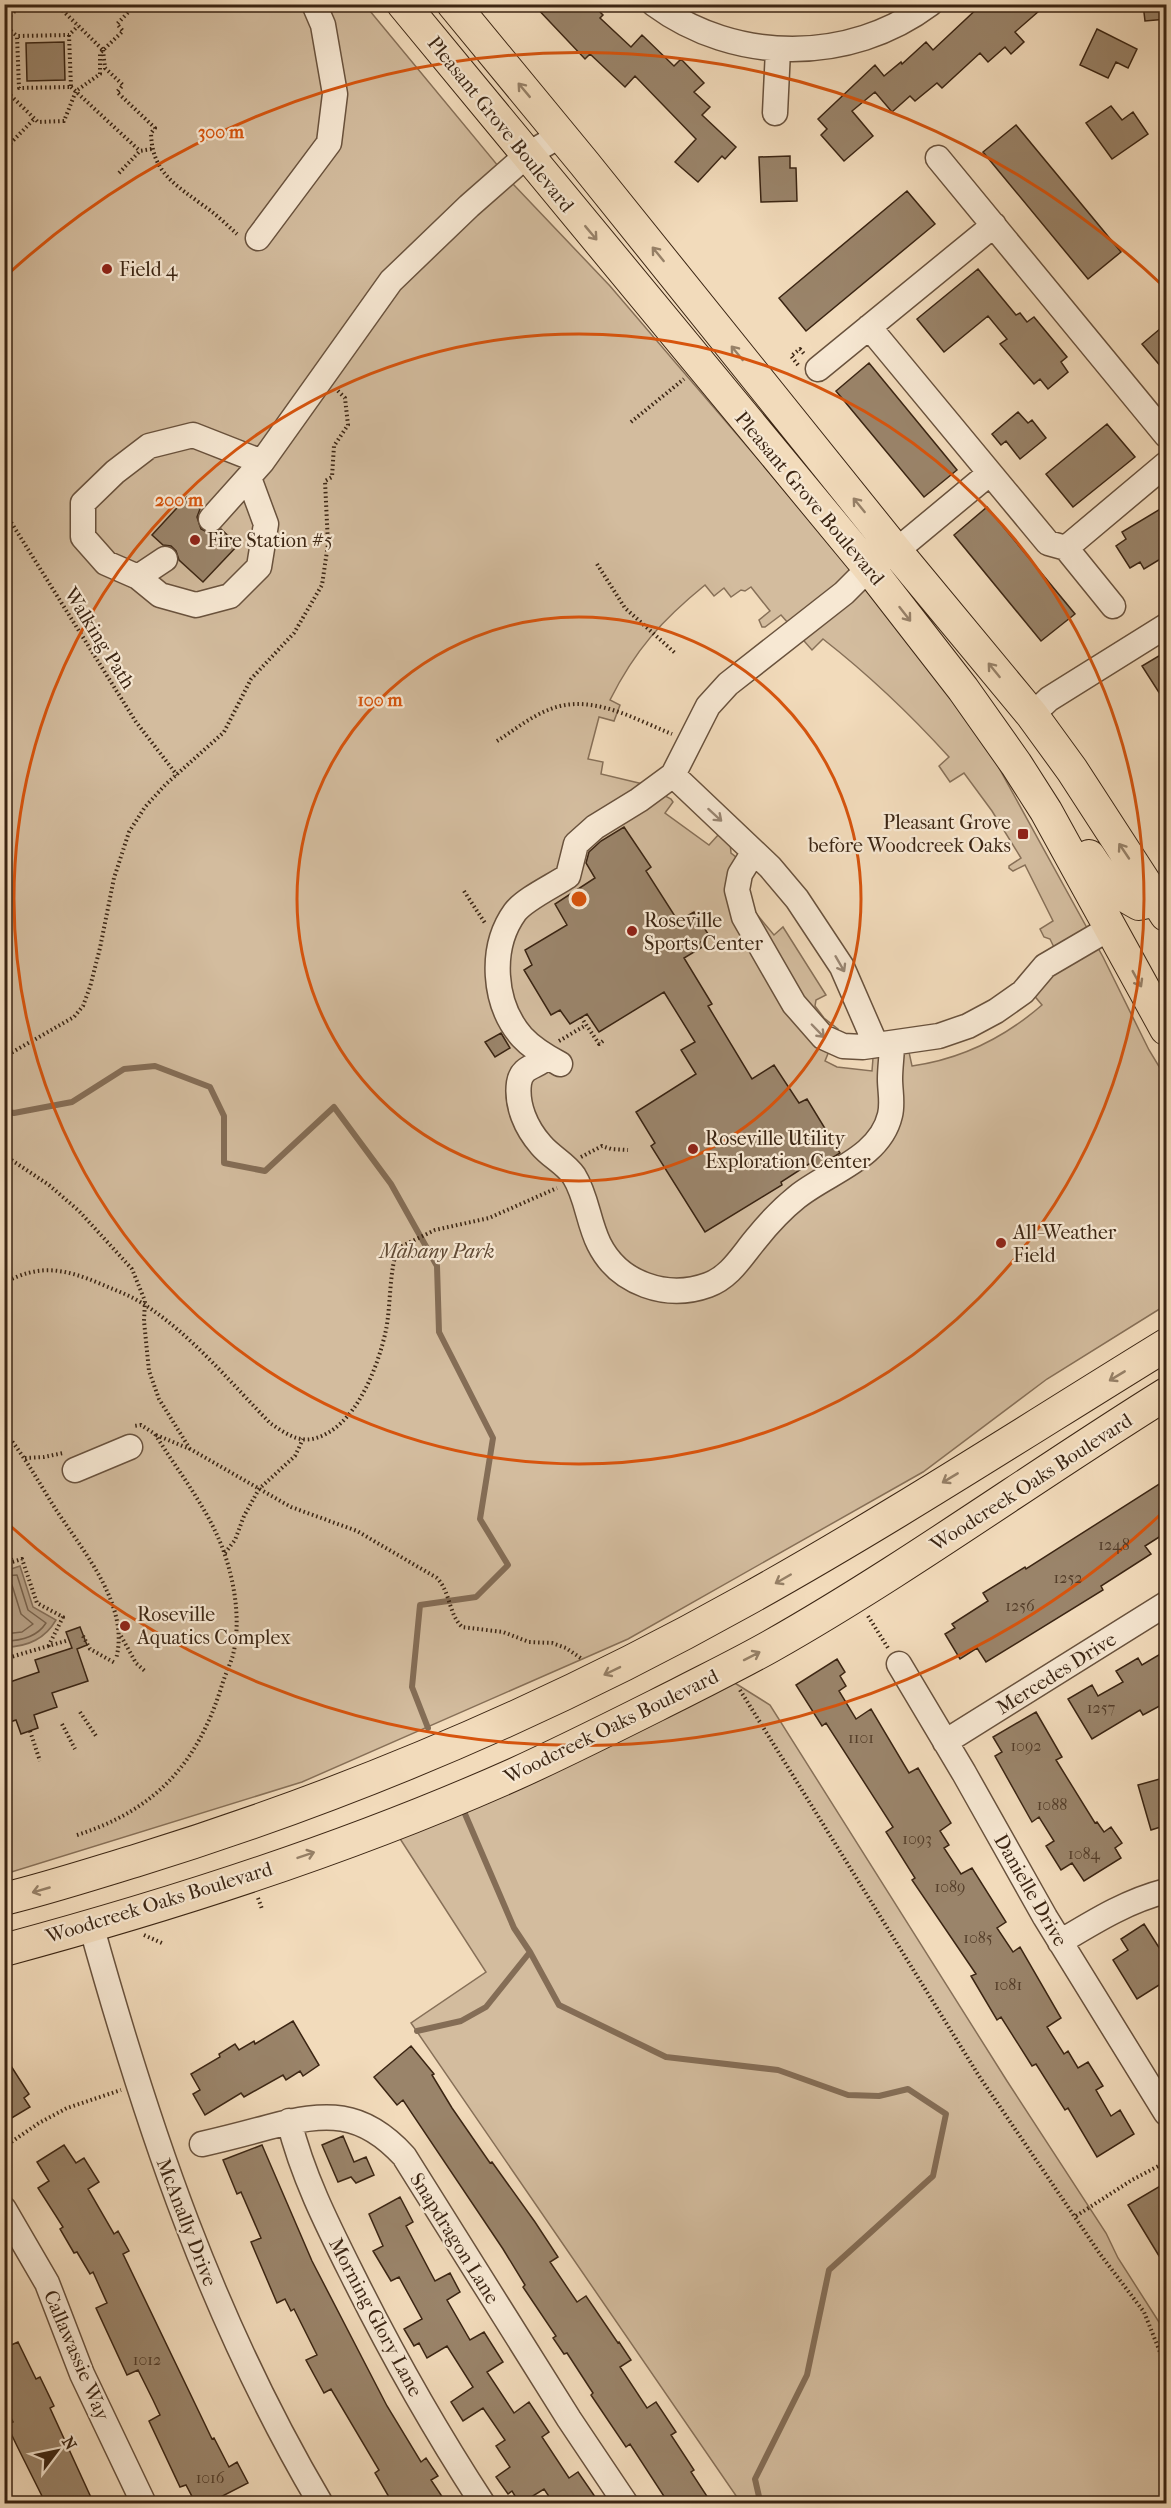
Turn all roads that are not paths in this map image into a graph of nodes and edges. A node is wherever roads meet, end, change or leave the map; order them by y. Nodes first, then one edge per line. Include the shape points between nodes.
1 (314, 4) edge
2 (403, 4) edge
3 (453, 4) edge
4 (654, 4) edge
5 (930, 4) edge
6 (778, 50) junction
7 (775, 113) dead end
8 (561, 135) junction
9 (527, 155) junction
10 (938, 158) dead end
11 (993, 225) junction
12 (258, 238) road end
13 (870, 327) junction
14 (818, 369) dead end
15 (1167, 435) edge
16 (1167, 464) edge
17 (256, 470) junction
18 (990, 473) junction
19 (211, 519) dead end
20 (1065, 548) junction
21 (896, 551) junction
22 (165, 559) dead end
23 (868, 568) junction
24 (138, 577) junction
25 (1113, 606) dead end
26 (1167, 626) edge
27 (1032, 715) junction
28 (1016, 764) junction
29 (673, 775) junction
30 (753, 853) junction
31 (1163, 903) edge
32 (1110, 928) junction
33 (1167, 1029) edge
34 (884, 1044) junction
35 (1167, 1345) edge
36 (1167, 1394) edge
37 (127, 1437) road end
38 (72, 1460) road end
39 (1167, 1604) edge
40 (899, 1664) road end
41 (945, 1742) junction
42 (77, 1879) junction
43 (1167, 1891) edge
44 (4, 1899) edge
45 (91, 1925) junction
46 (1060, 1942) junction
47 (4, 1950) edge
48 (1167, 2113) edge
49 (290, 2121) junction
50 (202, 2144) dead end
51 (4, 2209) edge
52 (144, 2504) edge
53 (321, 2504) edge
54 (483, 2504) edge
55 (626, 2504) edge

1 - 12 street via 323,25 335,94 329,143
2 - 9 main road, Pleasant Grove Boulevard
8 -> 3 main road, Pleasant Grove Boulevard
4 - 6 street via 711,34
5 - 6 street via 898,25 871,36 814,49
6 - 7 street
8 - 9 street
21 -> 8 main road, Pleasant Grove Boulevard
9 - 17 street via 391,281
9 -> 23 main road, Pleasant Grove Boulevard
10 - 11 street
11 - 13 street
11 - 15 street
13 - 14 street
13 - 18 street
16 - 20 street
17 - 19 street
17 - 24 street via 266,524 259,567 230,596 196,605 160,595
17 - 24 street via 193,435 149,446 115,472 82,503 84,537 106,563
18 - 20 street via 1048,543
18 - 21 street
20 - 25 street
21 - 23 street
27 -> 21 main road, Pleasant Grove Boulevard
22 - 24 street
23 -> 28 main road, Pleasant Grove Boulevard
23 - 29 street via 844,593 728,684 708,706
26 - 27 street via 1050,699
31 -> 27 main road, Pleasant Grove Boulevard
28 - 31 main road via 1063,814 1112,887 1139,904
28 - 32 main road, Pleasant Grove Boulevard
29 -> 30 street
29 - 34 street via 582,838 576,844 568,876 516,910 499,948 498,979 503,1003 524,1039 549,1058 523,1071 519,1083 520,1109 540,1144 576,1181 607,1257 628,1276 648,1287 670,1292 695,1289 727,1275 787,1206 814,1184 872,1149 880,1138 892,1103
30 -> 34 street via 797,899 842,968
30 -> 34 street via 740,874 737,890 744,917 794,1004 823,1037 843,1046
32 -> 33 main road, Pleasant Grove Boulevard
32 - 34 street via 1045,966 1023,992 968,1026 939,1036
35 -> 42 main road via 852,1539 743,1602 600,1676 311,1803
45 -> 36 main road, Woodcreek Oaks Boulevard via 249,1875 420,1814 515,1774 770,1647
37 - 38 street
39 - 41 street, Mercedes Drive
40 - 41 street, Danielle Drive
41 - 46 street, Danielle Drive
42 -> 44 main road
42 - 45 main road
43 - 46 street via 1118,1908
45 - 47 main road, Woodcreek Oaks Boulevard
45 - 53 street, McAnally Drive via 177,2202 272,2418
46 - 48 street, Danielle Drive
49 - 50 street, Snapdragon Lane
49 - 54 street, Morning Glory Lane via 296,2150 336,2243 404,2373
49 - 55 street, Snapdragon Lane via 320,2116 354,2120 371,2127 404,2156
51 - 52 street, Callawassie Way via 47,2283 82,2374

